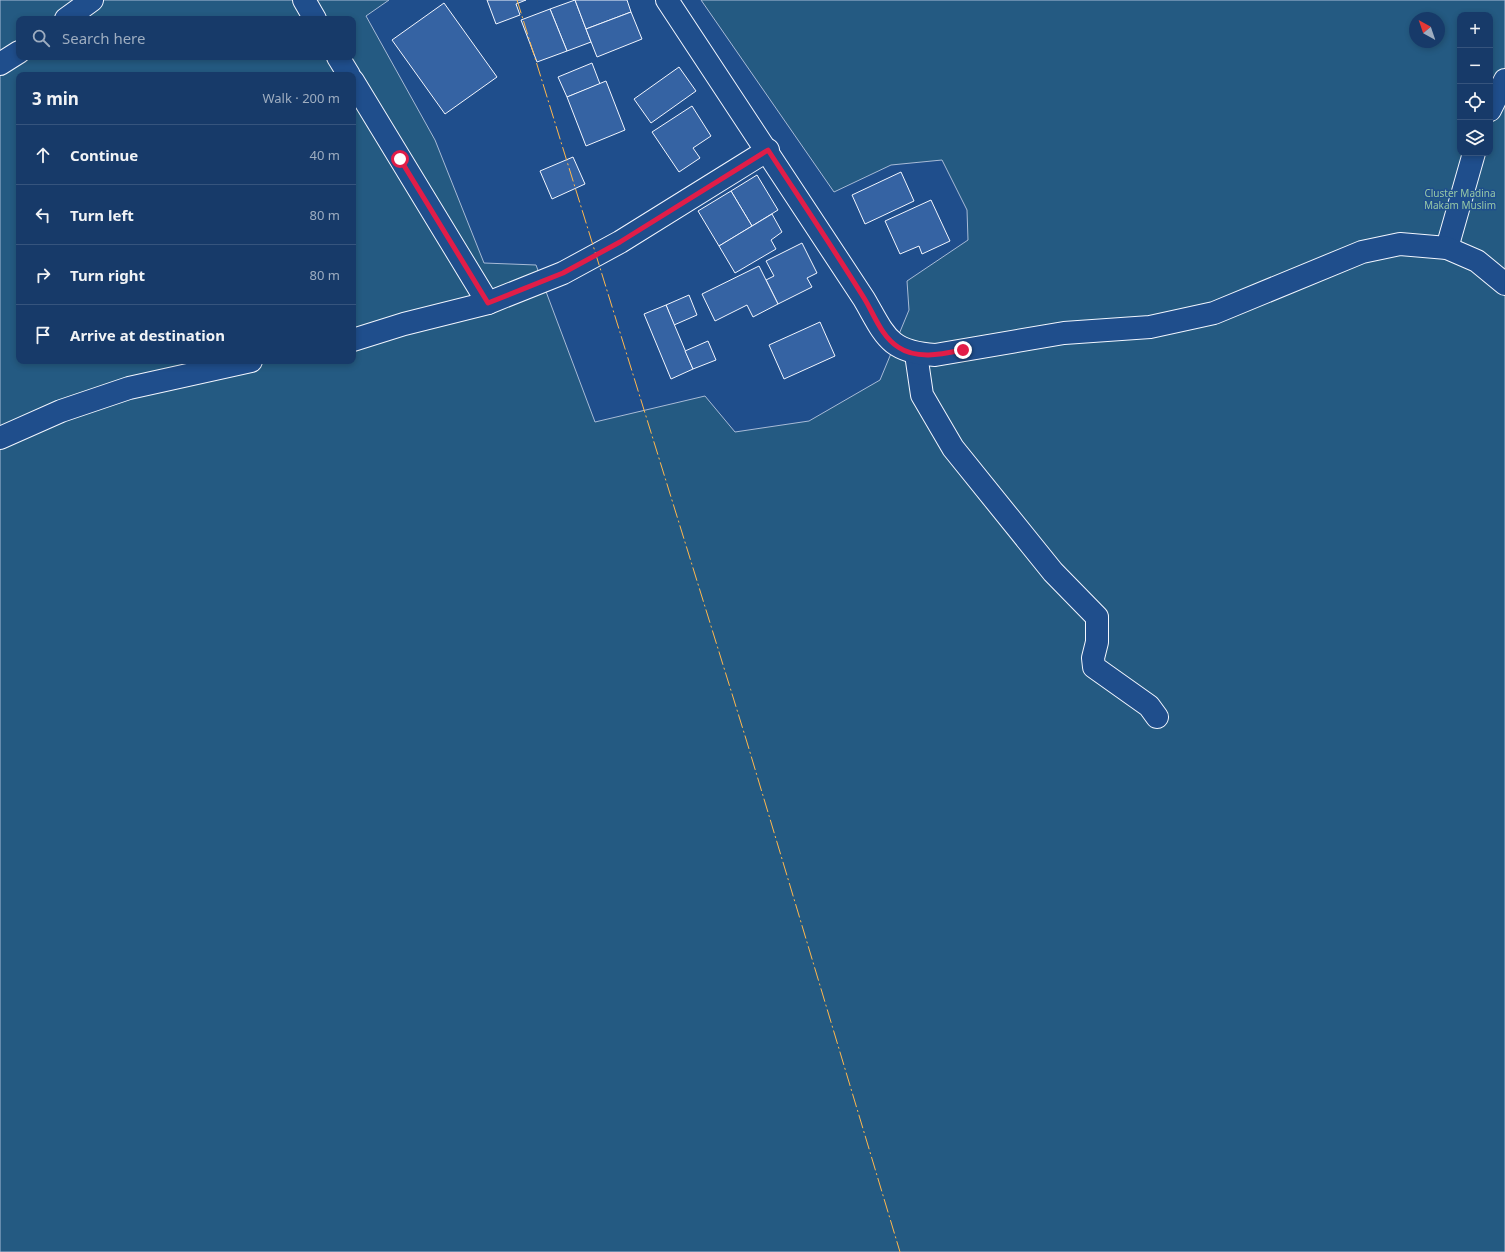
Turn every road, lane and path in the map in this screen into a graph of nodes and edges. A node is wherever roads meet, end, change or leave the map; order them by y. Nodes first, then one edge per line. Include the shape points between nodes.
1 (92, 0) edge
2 (304, 0) edge
3 (667, 0) edge
4 (70, 16) edge
5 (313, 16) edge
6 (16, 54) edge
7 (340, 60) edge
8 (0, 64) edge
9 (347, 72) edge
10 (1505, 80) edge
11 (356, 86) edge
12 (1493, 104) edge
13 (768, 150) junction
14 (1473, 156) edge
15 (1447, 248) junction
16 (1505, 284) edge
17 (488, 303) junction
18 (356, 339) edge
19 (916, 354) junction
20 (238, 364) edge
21 (0, 438) edge
22 (1156, 717) dead end

1 - 4 street
2 - 5 street
3 - 13 street
6 - 8 street
7 - 9 street
10 - 12 street
11 - 17 street
13 - 17 street via 620,242 563,273
13 - 19 street via 887,338 899,348
14 - 15 street
15 - 16 street via 1477,261
15 - 19 street via 1400,244 1362,252 1214,312 1150,327 1064,333 935,355
17 - 18 street
19 - 22 street via 922,395 953,448 1052,572 1097,617 1094,668 1149,706
20 - 21 street via 130,388 61,411

